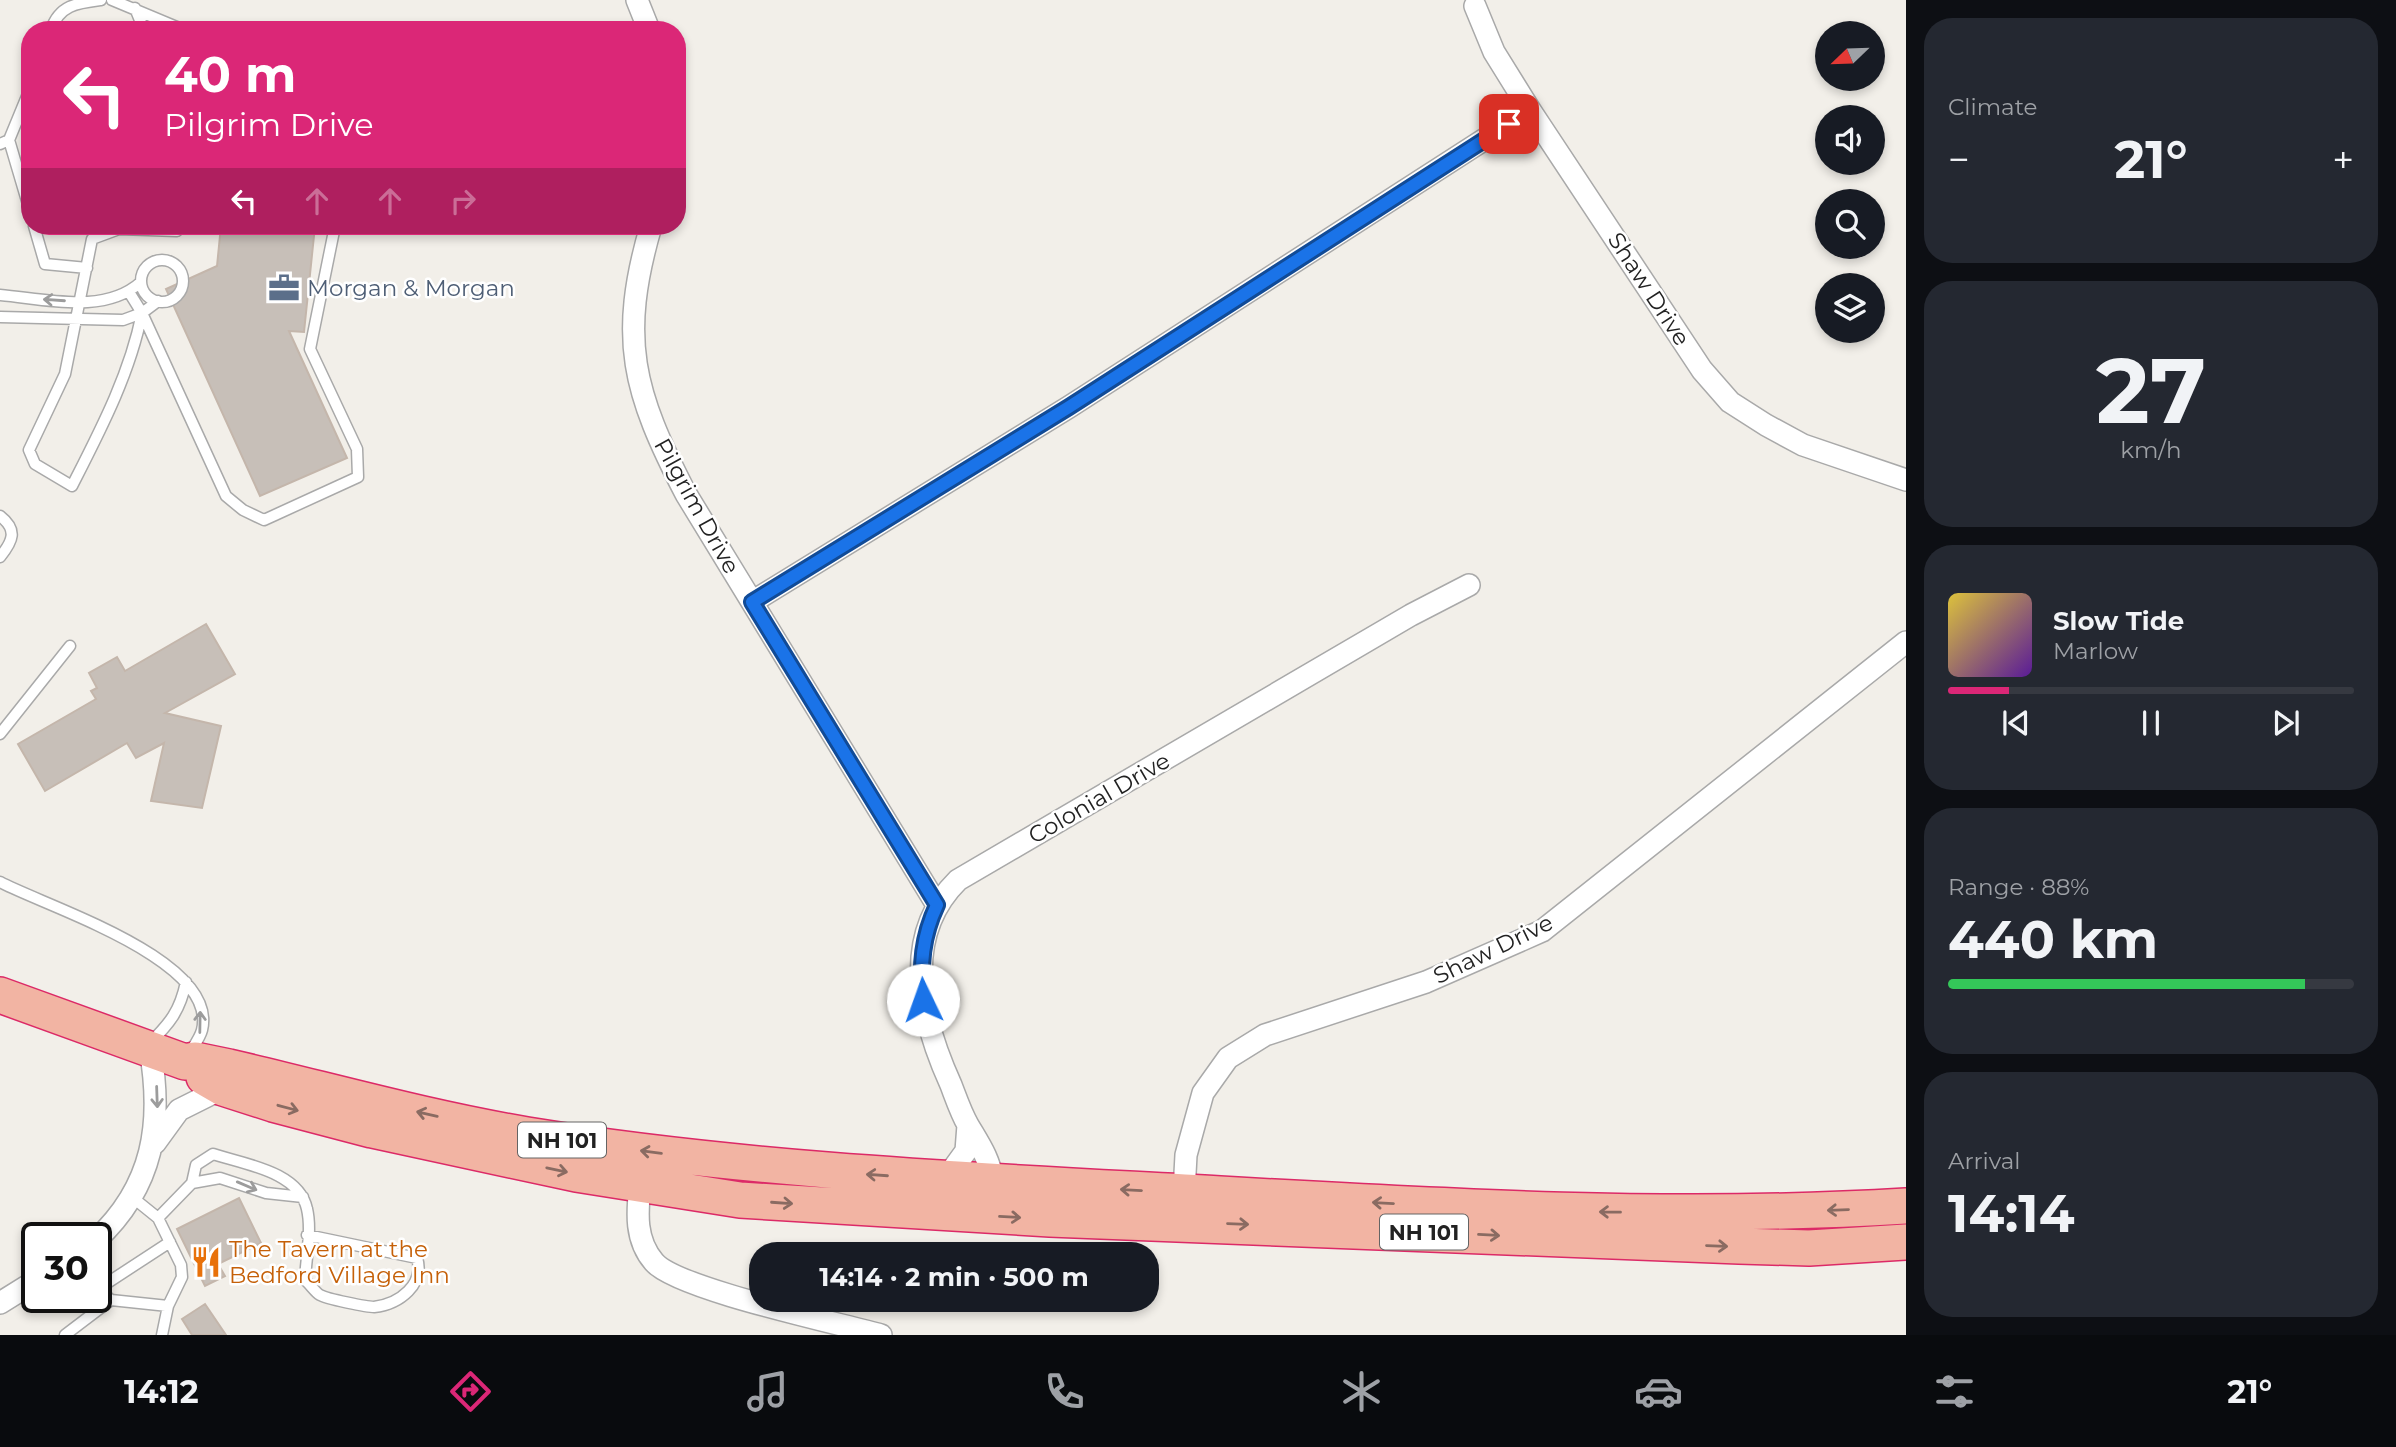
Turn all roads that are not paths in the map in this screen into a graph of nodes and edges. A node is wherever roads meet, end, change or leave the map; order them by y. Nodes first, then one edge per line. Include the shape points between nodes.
1 (101, 0) edge
2 (112, 0) edge
3 (637, 0) edge
4 (1475, 6) dead end
5 (135, 8) junction
6 (54, 21) edge
7 (140, 21) edge
8 (164, 21) edge
9 (645, 21) edge
10 (21, 108) edge
11 (1530, 110) junction
12 (5, 142) edge
13 (21, 186) edge
14 (37, 235) edge
15 (103, 235) edge
16 (333, 235) edge
17 (649, 235) edge
18 (87, 268) junction
19 (141, 282) junction
20 (129, 292) junction
21 (0, 295) edge
22 (81, 301) junction
23 (158, 301) junction
24 (142, 313) junction
25 (0, 317) edge
26 (78, 319) junction
27 (1906, 480) edge
28 (0, 516) edge
29 (0, 557) edge
30 (1469, 585) dead end
31 (752, 602) junction
32 (1906, 642) edge
33 (71, 646) dead end
34 (0, 734) edge
35 (0, 883) edge
36 (937, 905) junction
37 (186, 982) junction
38 (0, 995) edge
39 (147, 1048) junction
40 (185, 1062) junction
41 (223, 1088) junction
42 (968, 1125) junction
43 (154, 1144) junction
44 (192, 1183) junction
45 (994, 1183) junction
46 (640, 1186) junction
47 (1184, 1192) junction
48 (944, 1196) junction
49 (132, 1197) junction
50 (303, 1197) junction
51 (1906, 1206) edge
52 (159, 1218) junction
53 (112, 1224) edge
54 (307, 1235) junction
55 (170, 1242) junction
56 (1906, 1242) edge
57 (112, 1279) edge
58 (21, 1290) edge
59 (112, 1300) edge
60 (0, 1303) edge
61 (168, 1306) junction
62 (94, 1313) edge
63 (65, 1335) edge
64 (162, 1335) edge
65 (881, 1335) edge

1 - 6 lane via 72,3
2 - 5 lane
3 - 9 street
4 - 11 street, Shaw Drive via 1494,52
5 - 7 lane
5 - 8 lane
10 - 12 lane
11 - 27 street, Shaw Drive via 1702,370 1730,402 1803,445
11 - 31 street via 1069,407
12 - 13 lane
14 - 18 lane via 45,264
15 - 18 lane via 92,239
16 - 24 lane via 310,349 357,449 358,477 264,520 226,496
17 - 31 street, Pilgrim Drive via 631,314 636,379 663,449
18 - 22 lane
19 - 20 lane
19 - 23 lane via 146,295
19 - 23 lane via 145,269 155,261 169,261 179,270 181,290 171,299
20 - 22 lane via 112,300
20 - 24 lane
22 -> 21 lane
22 - 26 lane
23 - 24 lane
24 - 26 lane via 123,320
24 - 26 lane via 136,344 72,486 35,464 29,450 65,374
25 - 26 lane
28 - 29 lane via 13,532 12,543
30 - 36 street, Colonial Drive via 958,880
31 - 36 street, Pilgrim Drive
32 - 47 street, Shaw Drive via 1542,931 1426,982 1265,1035 1228,1058 1203,1093 1186,1155
33 - 34 lane
35 - 37 lane via 153,955
36 - 42 street, Colonial Drive via 924,936 923,1000 931,1038
37 - 39 lane via 182,1004
40 -> 37 lane via 202,1030 198,1001
38 - 39 highway, NH 101
39 - 40 highway, NH 101
39 -> 43 street via 157,1087
40 - 41 highway, NH 101
48 -> 40 highway, NH 101 via 772,1167 527,1135 229,1067
41 - 43 street via 179,1110
41 -> 46 highway, NH 101 via 372,1130
42 - 45 street, Colonial Drive via 985,1150
42 - 48 street via 966,1151
43 - 49 street
44 -> 50 lane via 220,1178 266,1193
44 - 50 lane via 196,1165 213,1154 278,1175
44 - 52 lane
47 -> 45 highway, NH 101
45 - 48 highway, NH 101
46 -> 48 highway, NH 101 via 740,1200
46 - 65 street via 640,1238 656,1265 687,1283
51 -> 47 highway, NH 101 via 1768,1213 1611,1212
48 -> 56 highway, NH 101 via 1739,1247
49 - 52 lane
49 - 53 street
50 - 54 lane via 308,1210
52 - 55 lane
54 - 54 lane via 305,1280 320,1296 373,1307 401,1296 417,1282 421,1271 418,1258
55 - 57 lane
55 - 61 lane via 182,1277
58 - 60 street
59 - 61 lane
61 - 64 lane
62 - 63 lane

